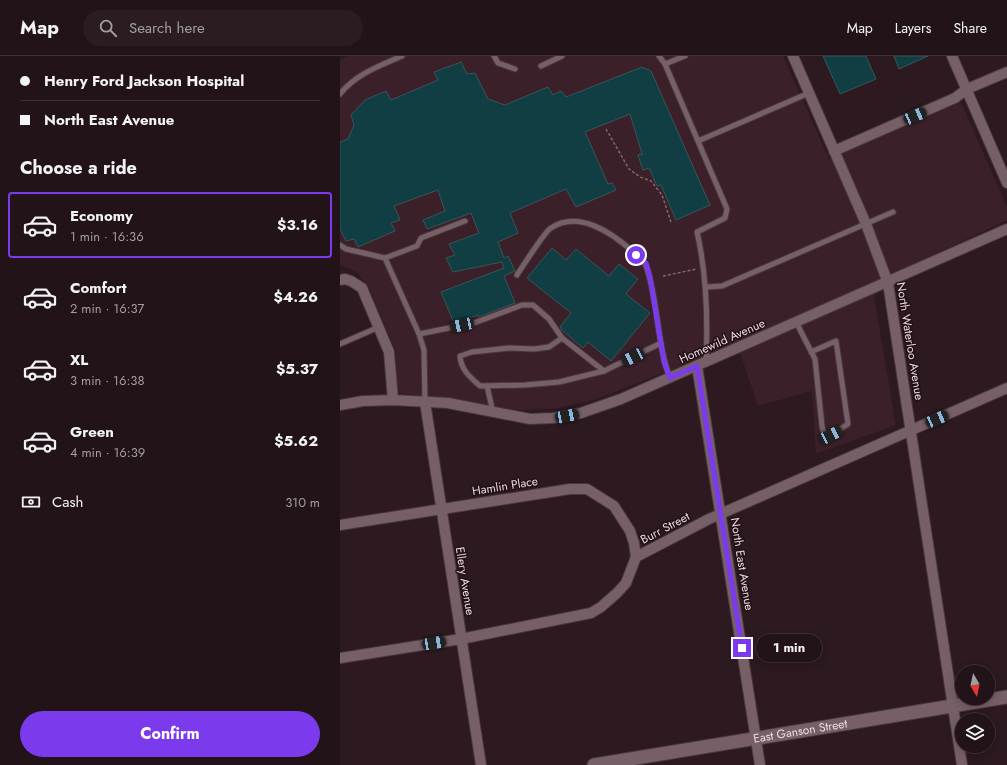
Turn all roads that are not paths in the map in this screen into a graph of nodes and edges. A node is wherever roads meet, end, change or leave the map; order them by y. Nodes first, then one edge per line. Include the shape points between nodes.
1 (402, 56) edge
2 (494, 56) edge
3 (562, 56) edge
4 (660, 56) edge
5 (685, 56) edge
6 (793, 56) edge
7 (952, 56) edge
8 (665, 64) junction
9 (541, 66) dead end
10 (515, 69) dead end
11 (1007, 72) edge
12 (967, 90) junction
13 (809, 93) junction
14 (340, 94) edge
15 (698, 141) junction
16 (834, 151) junction
17 (1007, 183) edge
18 (893, 212) dead end
19 (465, 221) dead end
20 (866, 224) junction
21 (1007, 229) edge
22 (340, 245) edge
23 (385, 258) junction
24 (517, 274) dead end
25 (340, 280) edge
26 (888, 282) junction
27 (706, 286) junction
28 (796, 322) junction
29 (379, 327) junction
30 (419, 334) junction
31 (562, 338) junction
32 (340, 344) edge
33 (661, 344) junction
34 (811, 352) junction
35 (702, 364) junction
36 (604, 371) junction
37 (670, 378) junction
38 (487, 386) junction
39 (1007, 388) edge
40 (393, 400) junction
41 (424, 402) junction
42 (340, 405) edge
43 (493, 412) junction
44 (910, 431) junction
45 (440, 509) junction
46 (721, 514) junction
47 (340, 526) edge
48 (636, 557) junction
49 (461, 639) junction
50 (340, 658) edge
51 (1007, 697) edge
52 (953, 706) junction
53 (756, 738) junction
54 (613, 764) edge
55 (481, 765) edge
56 (594, 765) edge
57 (760, 765) edge
58 (962, 765) edge

1 - 14 lane via 364,73 346,86
2 - 10 lane via 498,63
3 - 9 lane
4 - 8 lane
5 - 8 lane
6 - 13 street, North Waterloo Avenue
7 - 12 street
8 - 15 lane
11 - 12 street
12 - 16 street via 955,98
12 - 17 street
13 - 15 lane
13 - 16 street, North Waterloo Avenue
15 - 27 lane via 727,209 725,218 697,232
16 - 20 street, North Waterloo Avenue
18 - 20 lane
19 - 23 lane via 421,238 417,246
20 - 26 street, North Waterloo Avenue
20 - 27 lane via 722,286
21 - 26 street, Homewild Avenue
22 - 23 lane via 346,249
23 - 30 lane
24 - 33 lane via 550,228 568,220 594,224 618,238 646,263
25 - 29 street via 351,281 362,288
26 - 28 street, Homewild Avenue
26 - 44 street, North Waterloo Avenue
27 - 35 lane
28 - 34 lane
28 - 35 street, Homewild Avenue
29 - 32 lane
29 - 40 street via 389,352
30 - 31 lane via 474,323 522,305 533,305 549,319
30 - 41 lane via 424,350
31 - 36 lane
31 - 38 lane via 549,347 509,348 472,352 460,356 467,375 480,386
33 - 36 lane
33 - 37 lane
34 - 34 lane via 836,341 848,424 831,435 824,434 822,426 815,359
35 - 37 street, Homewild Avenue
35 - 46 street, North East Avenue
36 - 38 lane via 559,382
37 - 43 street, Homewild Avenue via 581,413 530,419
38 - 43 lane
39 - 44 street, Burr Street
40 - 41 street, Homewild Avenue
40 - 42 street, Homewild Avenue
41 - 43 street, Homewild Avenue via 448,403
41 - 45 street, Ellery Avenue
44 - 46 street, Burr Street
44 - 52 street, North Waterloo Avenue
45 - 47 street, Hamlin Place
45 - 48 street, Hamlin Place via 570,489 587,489 614,506 630,531
45 - 49 street, Ellery Avenue
46 - 48 street, Burr Street
46 - 53 street, North East Avenue
48 - 49 street, Burr Street via 626,583 591,613
49 - 50 street, Burr Street
49 - 55 street, Ellery Avenue
51 - 52 street, East Ganson Street
52 - 53 street, East Ganson Street
52 - 58 street, North Waterloo Avenue
53 - 54 street, East Ganson Street
53 - 57 street, North East Avenue
54 - 56 street, East Ganson Street

